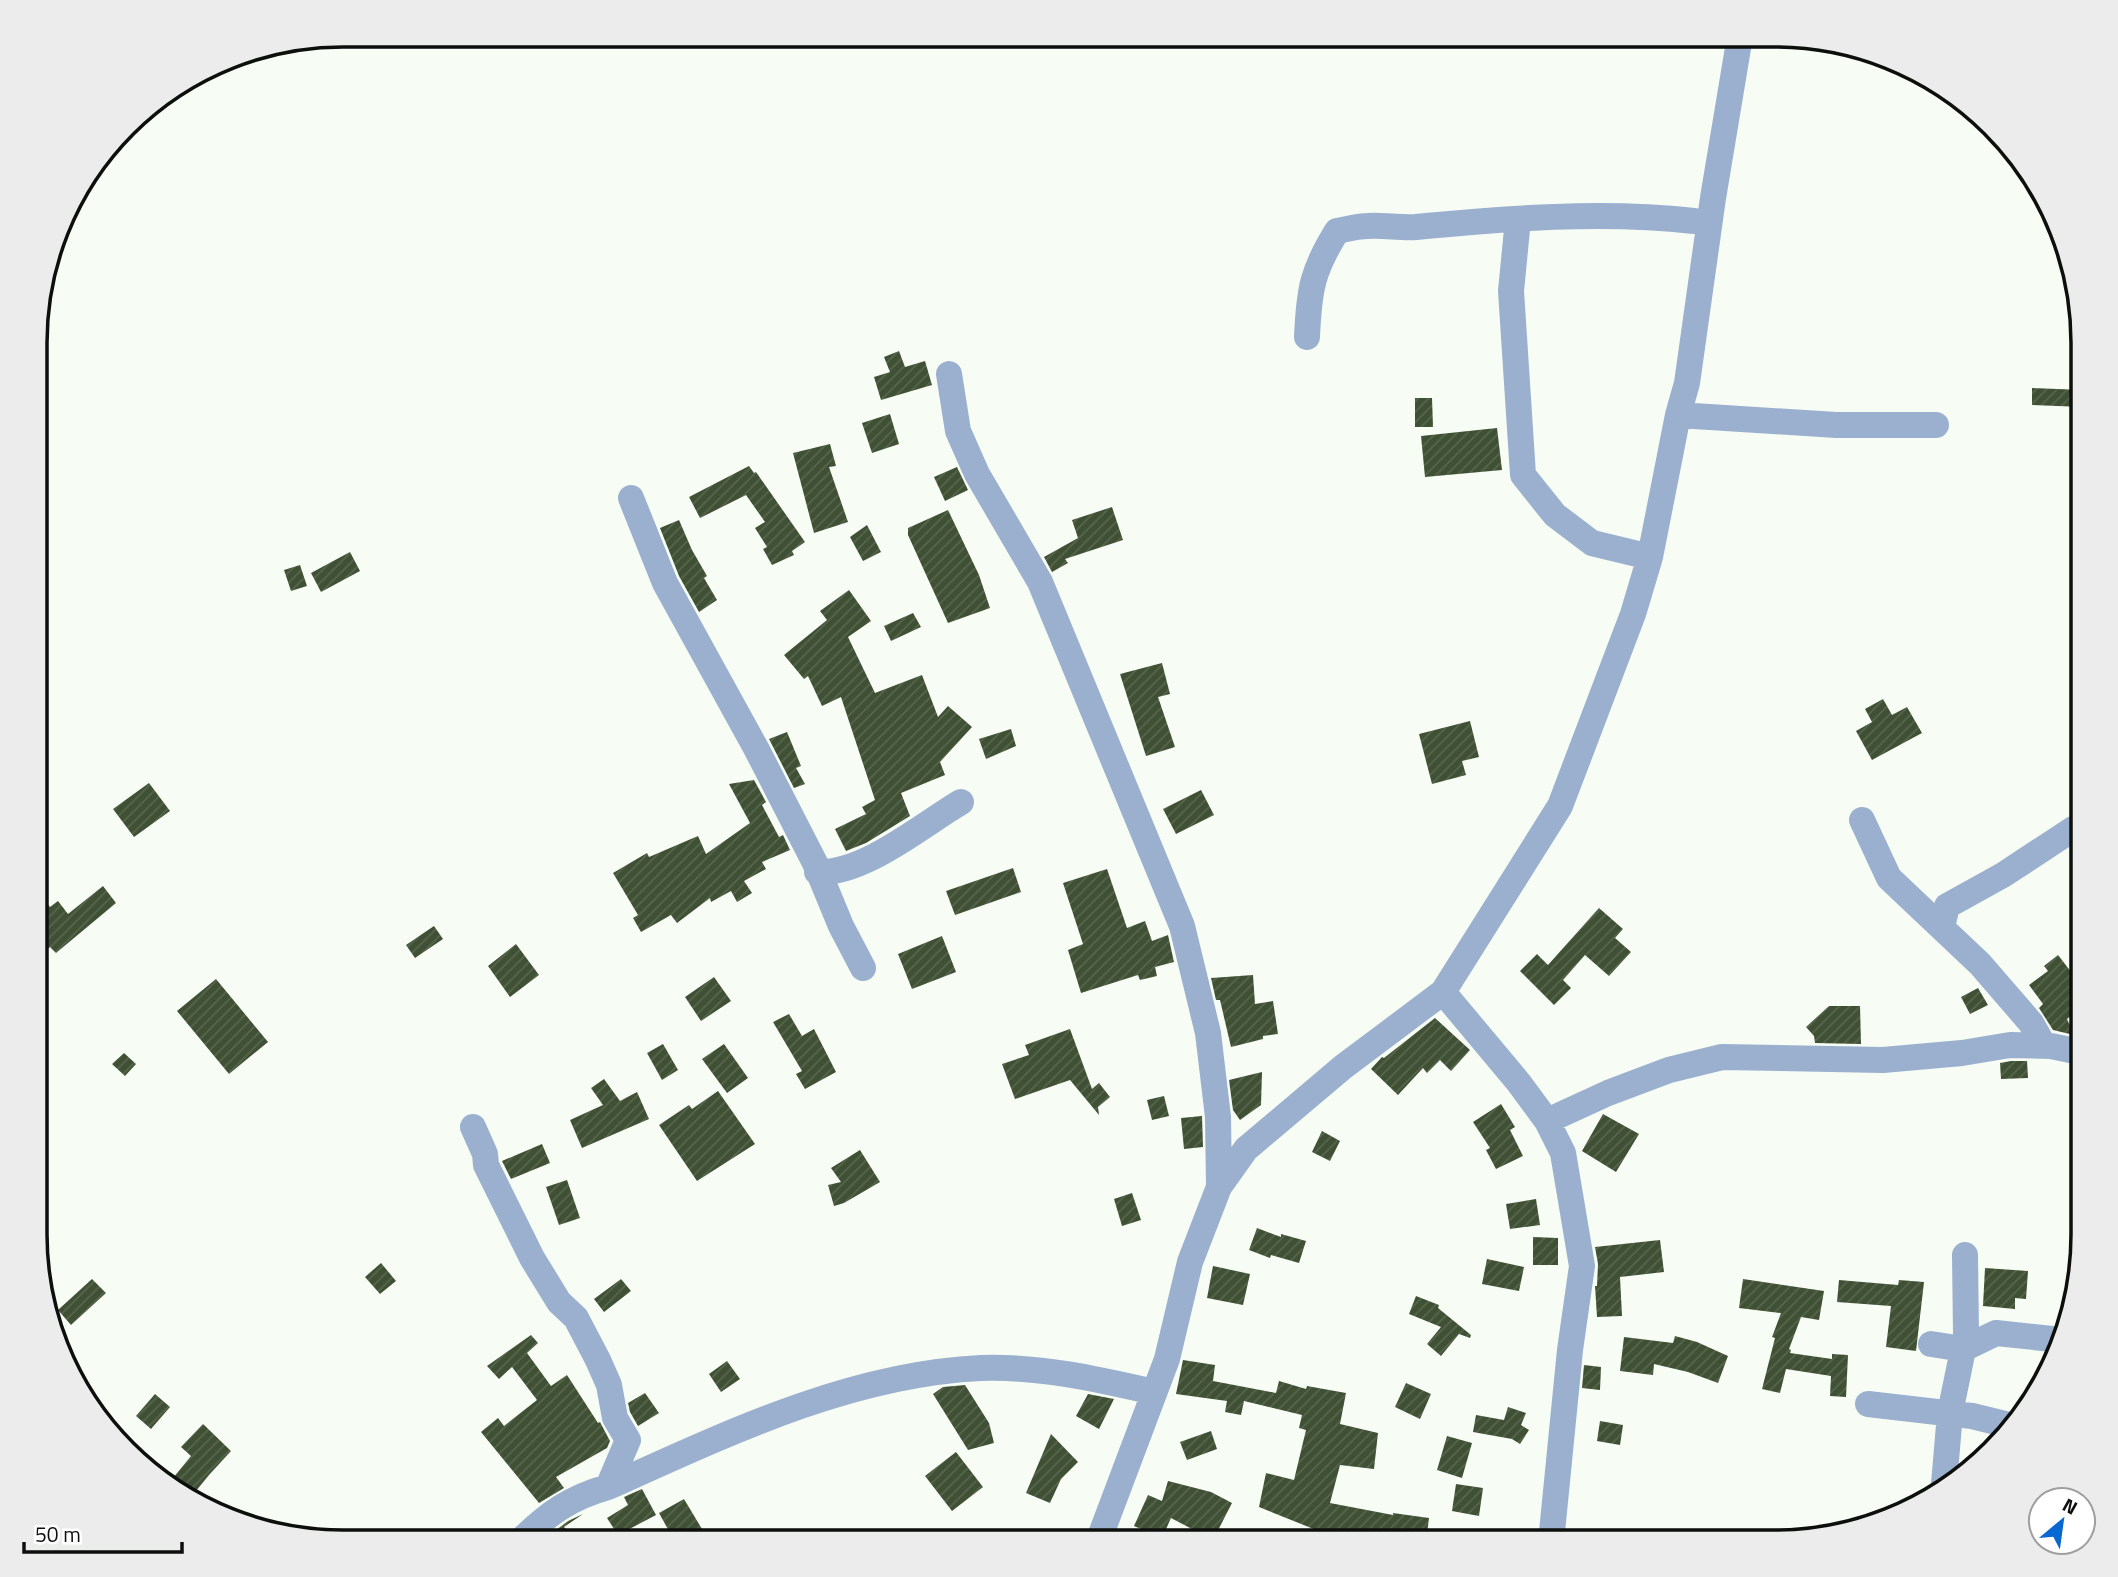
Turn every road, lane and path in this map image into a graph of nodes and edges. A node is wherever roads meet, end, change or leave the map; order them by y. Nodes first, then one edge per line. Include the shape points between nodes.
1 (1738, 47) edge
2 (1518, 219) junction
3 (1694, 221) dead end
4 (1307, 337) dead end
5 (949, 374) dead end
6 (1678, 415) junction
7 (1936, 425) dead end
8 (631, 498) dead end
9 (1650, 557) junction
10 (961, 802) dead end
11 (1862, 820) dead end
12 (2071, 830) edge
13 (817, 872) junction
14 (1942, 927) junction
15 (863, 968) dead end
16 (1443, 992) junction
17 (2044, 1046) junction
18 (2071, 1050) edge
19 (1547, 1121) junction
20 (473, 1126) dead end
21 (1219, 1187) junction
22 (1965, 1255) dead end
23 (2051, 1339) edge
24 (1930, 1344) dead end
25 (1963, 1349) junction
26 (1154, 1392) junction
27 (1868, 1404) dead end
28 (1950, 1413) junction
29 (2001, 1424) edge
30 (1945, 1476) edge
31 (608, 1487) junction
32 (531, 1530) edge
33 (1102, 1530) edge
34 (1552, 1530) edge

1 - 6 street via 1687,383
2 - 3 street via 1614,216
2 - 4 street via 1336,231 1309,293
2 - 9 street via 1511,291 1522,475 1555,515 1592,543
5 - 21 street via 958,431 977,474 1040,582 1182,926 1208,1033 1218,1117
6 - 7 street via 1836,425
6 - 9 street
8 - 13 street via 665,583 757,750
9 - 16 street via 1560,806
10 - 13 street via 874,855 828,873
11 - 14 street via 1889,878
12 - 14 street via 1947,906
13 - 15 street
14 - 17 street via 2031,1023
16 - 19 street
16 - 21 street via 1343,1066 1246,1149
17 - 18 street
17 - 19 street via 2010,1045 1883,1060 1722,1057 1669,1070
19 - 34 street via 1563,1153 1582,1266
20 - 31 street via 486,1166 532,1258 559,1302 576,1318 609,1385 615,1418 628,1440
21 - 26 street via 1190,1262 1167,1359
22 - 25 street
23 - 25 street via 1996,1333
24 - 25 street
25 - 28 street
26 - 31 street via 1071,1373 983,1368 940,1372 830,1396
26 - 33 street
27 - 28 street
28 - 29 street
28 - 30 street
31 - 32 street via 585,1493

